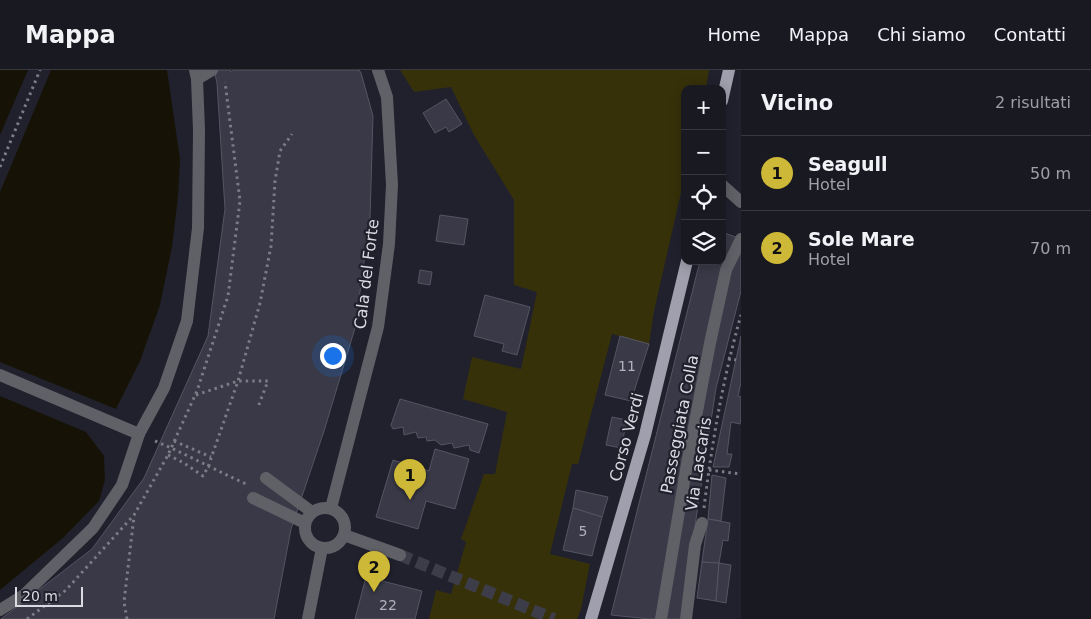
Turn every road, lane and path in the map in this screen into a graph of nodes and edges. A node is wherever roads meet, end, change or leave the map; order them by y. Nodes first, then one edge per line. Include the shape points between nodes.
1 (40, 70) edge
2 (212, 70) edge
3 (378, 70) edge
4 (729, 70) edge
5 (196, 75) edge
6 (225, 83) dead end
7 (726, 85) edge
8 (292, 134) dead end
9 (0, 168) edge
10 (726, 189) edge
11 (741, 202) edge
12 (741, 239) edge
13 (686, 265) edge
14 (741, 314) edge
15 (728, 358) junction
16 (736, 360) dead end
17 (0, 375) edge
18 (238, 381) junction
19 (195, 395) junction
20 (258, 407) dead end
21 (139, 434) junction
22 (174, 441) junction
23 (168, 455) dead end
24 (211, 457) junction
25 (208, 467) junction
26 (709, 470) junction
27 (741, 474) edge
28 (266, 478) dead end
29 (251, 492) joint
30 (330, 508) junction
31 (134, 515) dead end
32 (308, 518) junction
33 (702, 523) joint
34 (344, 535) junction
35 (322, 548) junction
36 (400, 555) tunnel mouth
37 (0, 610) edge
38 (127, 619) edge
39 (308, 619) edge
40 (591, 619) edge
41 (661, 619) edge
42 (686, 619) edge

1 - 9 path
2 - 5 street
3 - 30 street, Cala del Forte via 386,97 392,185 389,244 378,327
4 - 7 main road
5 - 21 street via 198,228 187,321 164,388
6 - 19 path via 240,201 228,296
8 - 18 path via 280,151 270,246 260,302
10 - 11 street
12 - 41 street, Passeggiata Colla via 726,270 710,343
13 - 40 main road, Corso Verdi via 645,435
14 - 15 path, Via Lascaris
15 - 16 path
15 - 26 path, Via Lascaris
17 - 21 street
18 - 19 path
18 - 20 path via 268,381
18 - 24 path
19 - 22 path
21 - 37 street via 122,485 93,528 24,595
22 - 24 path
22 - 25 path via 171,448
23 - 25 path via 203,476
24 - 25 path
25 - 29 path
26 - 27 path
26 - 33 path, Via Lascaris
28 - 32 street
29 - 32 street
30 - 32 street via 324,507
30 - 34 street via 341,515
31 - 38 path via 124,602
32 - 35 street via 304,530 310,542
33 - 42 street via 695,546
34 - 35 street via 336,545
34 - 36 street
35 - 39 street

